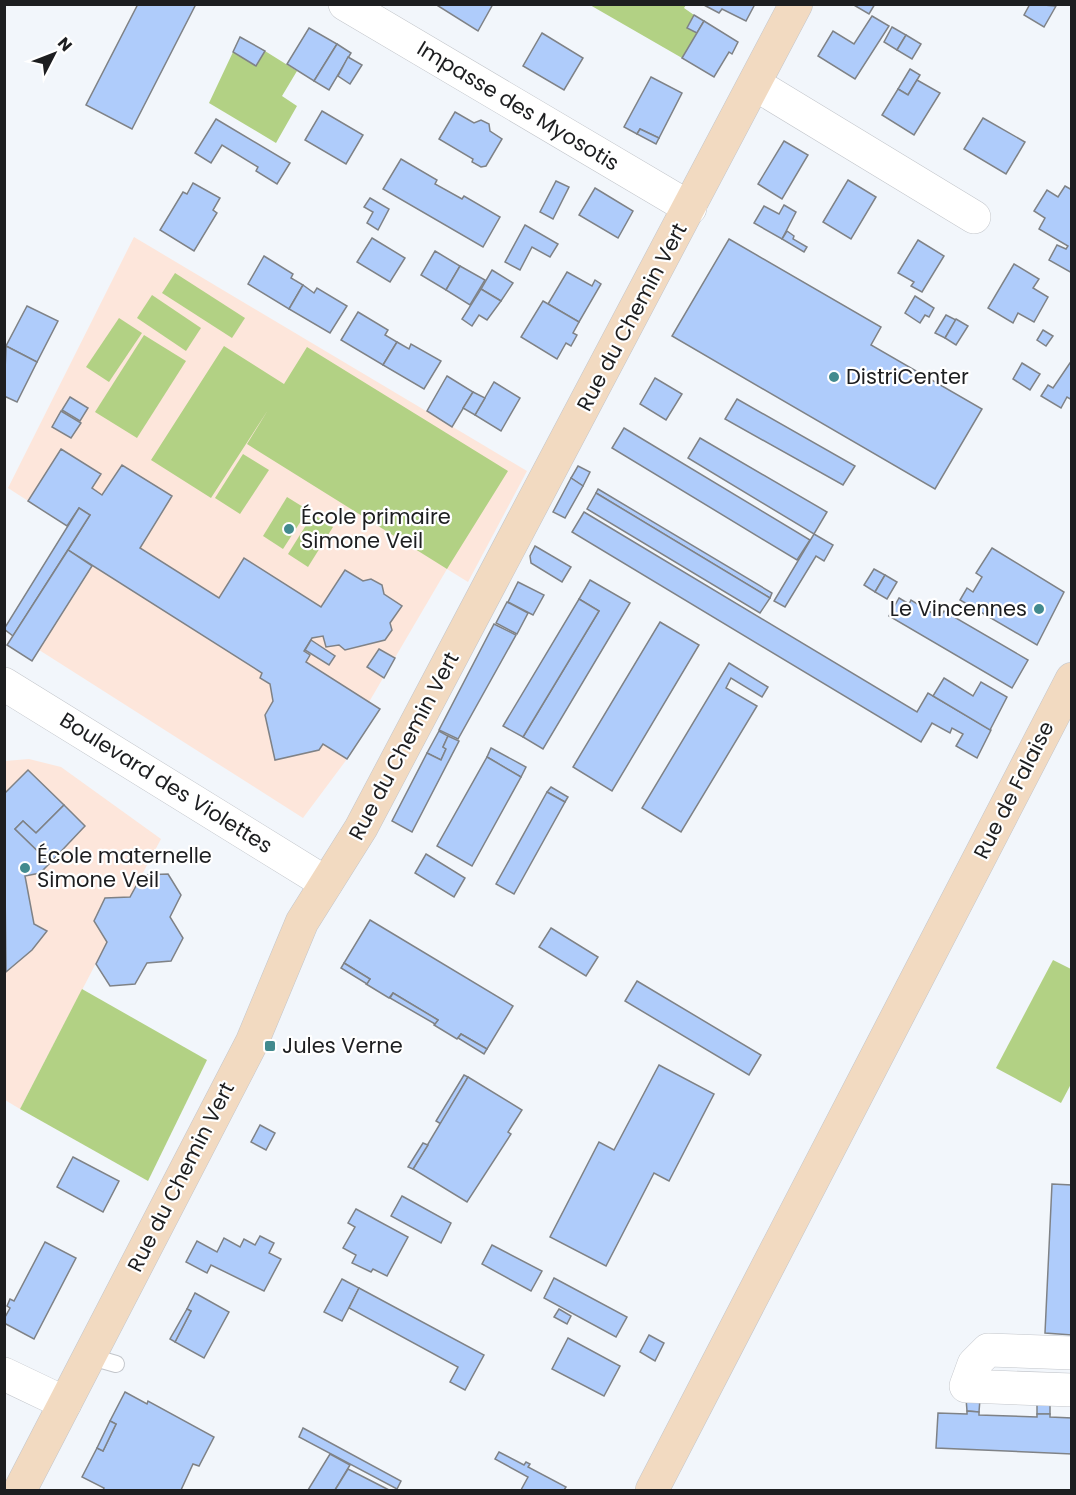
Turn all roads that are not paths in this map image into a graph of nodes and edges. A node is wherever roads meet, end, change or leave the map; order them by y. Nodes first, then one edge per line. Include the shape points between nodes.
1 (345, 4) edge
2 (796, 4) edge
3 (755, 84) junction
4 (690, 208) junction
5 (974, 217) dead end
6 (4, 684) edge
7 (1067, 698) edge
8 (326, 883) junction
9 (1071, 1353) edge
10 (4, 1374) edge
11 (1071, 1390) edge
12 (65, 1403) junction
13 (20, 1491) edge
14 (652, 1491) edge

1 - 4 street, Impasse des Myosotis
2 - 3 street, Rue du Chemin Vert
3 - 4 street, Rue du Chemin Vert
3 - 5 street
4 - 8 street, Rue du Chemin Vert via 361,828
6 - 8 street, Boulevard des Violettes
7 - 14 street, Rue de Falaise via 974,868
8 - 12 street, Rue du Chemin Vert via 302,922 252,1042 102,1360
9 - 11 street via 988,1350 974,1364 966,1386
10 - 12 street
12 - 13 street, Rue du Chemin Vert

